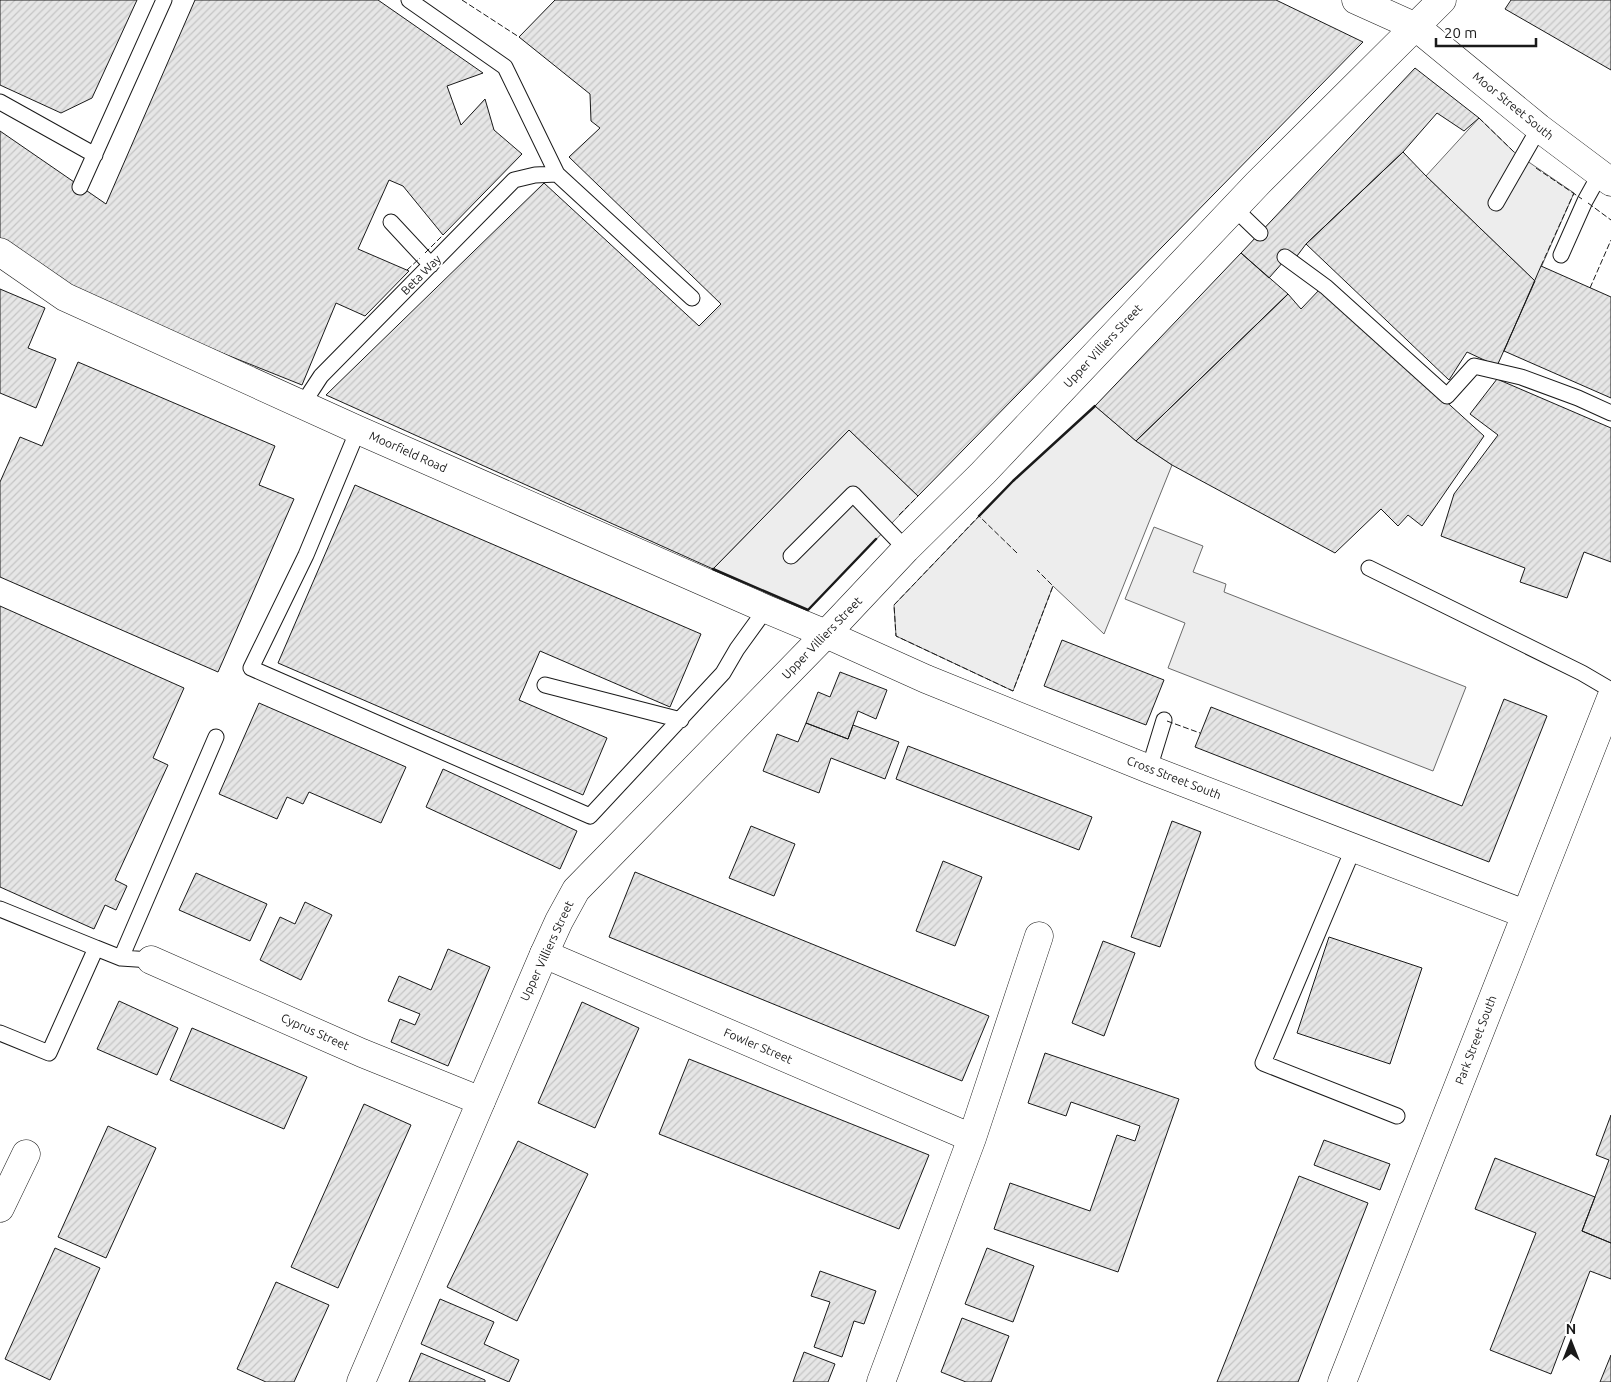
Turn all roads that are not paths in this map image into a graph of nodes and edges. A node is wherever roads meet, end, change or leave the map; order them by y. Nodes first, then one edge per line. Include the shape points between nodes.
1 (164, 0) edge
2 (409, 0) edge
3 (1356, 0) edge
4 (1442, 0) edge
5 (1416, 27) junction
6 (0, 102) edge
7 (1539, 128) junction
8 (95, 155) junction
9 (557, 174) junction
10 (1605, 178) edge
11 (80, 186) dead end
12 (1496, 203) dead end
13 (1234, 208) junction
14 (391, 222) dead end
15 (1260, 233) dead end
16 (0, 252) edge
17 (1561, 255) dead end
18 (1285, 256) dead end
19 (431, 265) junction
20 (692, 298) dead end
21 (302, 405) junction
22 (1611, 413) edge
23 (358, 430) junction
24 (906, 549) junction
25 (791, 556) dead end
26 (1369, 568) dead end
27 (766, 609) junction
28 (826, 634) junction
29 (545, 685) dead end
30 (1611, 690) edge
31 (1611, 698) edge
32 (681, 720) junction
33 (1164, 720) dead end
34 (216, 737) dead end
35 (1149, 769) junction
36 (1354, 848) junction
37 (0, 909) edge
38 (1525, 914) junction
39 (1040, 936) dead end
40 (96, 948) junction
41 (544, 954) junction
42 (120, 958) junction
43 (150, 960) joint
44 (0, 1033) edge
45 (481, 1101) junction
46 (1397, 1116) dead end
47 (972, 1138) junction
48 (26, 1154) dead end
49 (0, 1208) edge
50 (361, 1382) edge
51 (881, 1382) edge
52 (1342, 1382) edge

1 - 8 lane
2 - 9 lane via 505,67
3 - 5 street, Moor Street South
4 - 5 street, Upper Villiers Street
5 - 7 street, Moor Street South
5 - 13 street, Upper Villiers Street
6 - 8 lane
7 - 10 street, Moor Street South
7 - 12 lane
8 - 11 lane
9 - 19 lane, Beta Way via 514,180
9 - 20 lane
10 - 17 lane via 1585,201
13 - 15 lane
13 - 24 street, Upper Villiers Street
14 - 19 lane
16 - 21 street, Moorfield Road via 41,277 65,297
18 - 22 lane via 1326,287 1447,396 1474,366 1521,377
19 - 21 lane, Beta Way via 321,376
21 - 23 street, Moorfield Road
23 - 27 street, Moorfield Road
23 - 32 lane via 306,555 251,668 590,816
24 - 25 lane via 853,494
24 - 28 street, Upper Villiers Street
26 - 30 lane
27 - 28 street, Moorfield Road
27 - 32 lane via 723,673
28 - 35 street, Cross Street South via 926,679
28 - 41 street, Upper Villiers Street via 576,890
29 - 32 lane
31 - 38 street, Park Street South
33 - 35 lane
34 - 42 lane
35 - 36 street, Cross Street South
36 - 38 street, Cross Street South
36 - 46 lane via 1264,1064
37 - 40 lane
38 - 52 street, Park Street South
39 - 47 street
40 - 42 lane
40 - 44 lane via 49,1053
41 - 45 street, Upper Villiers Street
41 - 47 street, Fowler Street
42 - 43 lane
43 - 45 street, Cyprus Street
45 - 50 street, Upper Villiers Street
47 - 51 street
48 - 49 street

